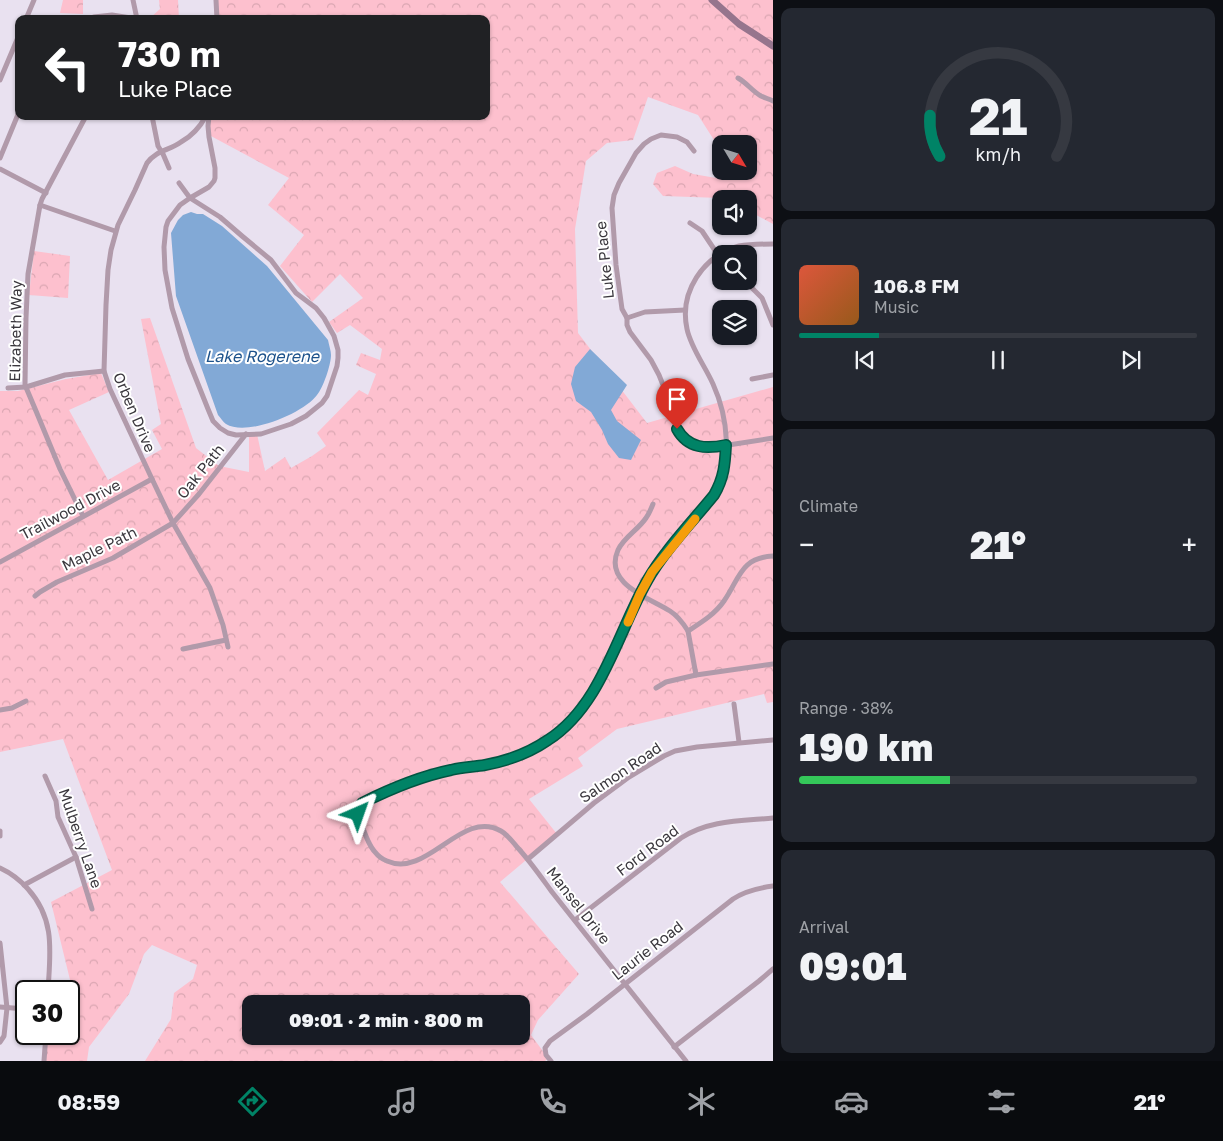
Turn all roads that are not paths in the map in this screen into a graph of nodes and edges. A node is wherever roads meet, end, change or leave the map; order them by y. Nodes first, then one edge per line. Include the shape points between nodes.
1 (34, 0) edge
2 (133, 0) edge
3 (216, 0) edge
4 (712, 0) edge
5 (28, 15) edge
6 (136, 15) edge
7 (217, 15) edge
8 (15, 44) edge
9 (773, 46) edge
10 (738, 78) dead end
11 (0, 80) edge
12 (773, 101) edge
13 (16, 120) edge
14 (84, 120) edge
15 (153, 120) edge
16 (205, 120) edge
17 (208, 120) edge
18 (694, 151) dead end
19 (161, 152) junction
20 (0, 158) edge
21 (169, 168) dead end
22 (0, 169) edge
23 (179, 183) dead end
24 (46, 193) junction
25 (190, 198) junction
26 (40, 205) junction
27 (690, 223) dead end
28 (115, 231) junction
29 (773, 244) edge
30 (744, 245) edge
31 (712, 246) edge
32 (712, 260) edge
33 (754, 290) edge
34 (685, 310) junction
35 (627, 318) junction
36 (773, 325) edge
37 (104, 371) junction
38 (773, 375) edge
39 (752, 379) dead end
40 (26, 387) junction
41 (8, 388) dead end
42 (246, 434) junction
43 (773, 438) edge
44 (726, 445) junction
45 (152, 479) junction
46 (653, 504) dead end
47 (83, 516) junction
48 (173, 522) junction
49 (773, 556) edge
50 (0, 562) edge
51 (640, 594) junction
52 (36, 596) dead end
53 (688, 631) junction
54 (226, 640) junction
55 (228, 647) dead end
56 (183, 649) dead end
57 (773, 664) edge
58 (696, 675) junction
59 (656, 688) dead end
60 (26, 701) dead end
61 (734, 704) dead end
62 (0, 710) edge
63 (773, 740) edge
64 (738, 742) junction
65 (45, 776) dead end
66 (773, 818) edge
67 (0, 831) edge
68 (0, 836) edge
69 (76, 857) junction
70 (528, 859) junction
71 (0, 868) edge
72 (24, 885) junction
73 (773, 886) edge
74 (92, 909) dead end
75 (575, 920) junction
76 (0, 943) edge
77 (773, 969) edge
78 (49, 980) edge
79 (624, 984) junction
80 (0, 1007) edge
81 (7, 1008) junction
82 (15, 1008) edge
83 (0, 1042) edge
84 (45, 1045) edge
85 (674, 1047) junction
86 (44, 1061) edge
87 (551, 1061) edge
88 (686, 1061) edge

1 - 5 street
2 - 6 street
3 - 7 street
4 - 9 street via 739,24
8 - 11 street
10 - 12 street via 762,97
13 - 20 street
14 - 24 street, Elizabeth Way
15 - 19 street
16 - 19 street, Orben Drive via 188,138
17 - 25 street via 215,178 209,187
18 - 35 street, Luke Place via 678,137 661,135 651,139 636,153 614,195 612,215 619,294
19 - 21 street
19 - 28 street, Orben Drive via 147,163
22 - 24 street
23 - 25 street
24 - 26 street, Elizabeth Way
25 - 42 street via 180,205 166,227 165,270 172,308 213,421 228,433
25 - 42 street via 220,217 271,260 296,293 324,318 338,350 337,366 322,403 291,424 260,434
26 - 28 street
26 - 40 street, Elizabeth Way via 28,274
27 - 31 street via 702,231
28 - 37 street, Orben Drive via 108,270
29 - 30 street
32 - 34 street via 696,277
33 - 36 street via 762,298
34 - 35 street via 645,312
34 - 44 street, Mansel Drive via 690,340 714,385 721,408
35 - 44 street, Luke Place via 630,332 659,375 682,437 690,444 702,447
37 - 40 street via 65,376
37 - 45 street, Orben Drive
38 - 39 street
40 - 41 street
40 - 47 street, Elizabeth Way
42 - 48 street, Oak Path
43 - 44 street, Luke Place
44 - 51 street, Mansel Drive via 724,473 717,490 661,560
45 - 47 street, Trailwood Drive
45 - 48 street, Orben Drive
46 - 51 street via 647,518 621,545 616,555 620,577
47 - 50 street, Trailwood Drive
48 - 52 street, Maple Path via 113,558 56,582
48 - 54 street, Orben Drive via 210,588
49 - 53 street via 749,562 724,602
51 - 53 street via 670,611
51 - 70 street, Mansel Drive via 592,693 560,731 517,756 416,780 362,803 358,811 374,852 392,863 414,862 478,827 501,831
53 - 58 street
54 - 55 street, Orben Drive
54 - 56 street
57 - 58 street
58 - 59 street via 666,682
60 - 62 street
61 - 64 street
63 - 64 street, Salmon Road
64 - 70 street, Salmon Road via 690,748 664,756 594,803
65 - 69 street, Mulberry Lane via 56,801 58,817
66 - 75 street, Ford Road via 727,822 696,829
67 - 68 street
69 - 72 street
69 - 74 street, Mulberry Lane
70 - 75 street, Mansel Drive
71 - 72 street
72 - 78 street via 38,901 47,923
73 - 79 street, Laurie Road via 733,899
75 - 79 street, Mansel Drive
76 - 81 street
77 - 85 street
79 - 85 street, Mansel Drive
79 - 87 street, Laurie Road via 546,1045 546,1055
80 - 81 street
81 - 82 street
81 - 83 street via 4,1036
84 - 86 street
85 - 88 street, Mansel Drive

